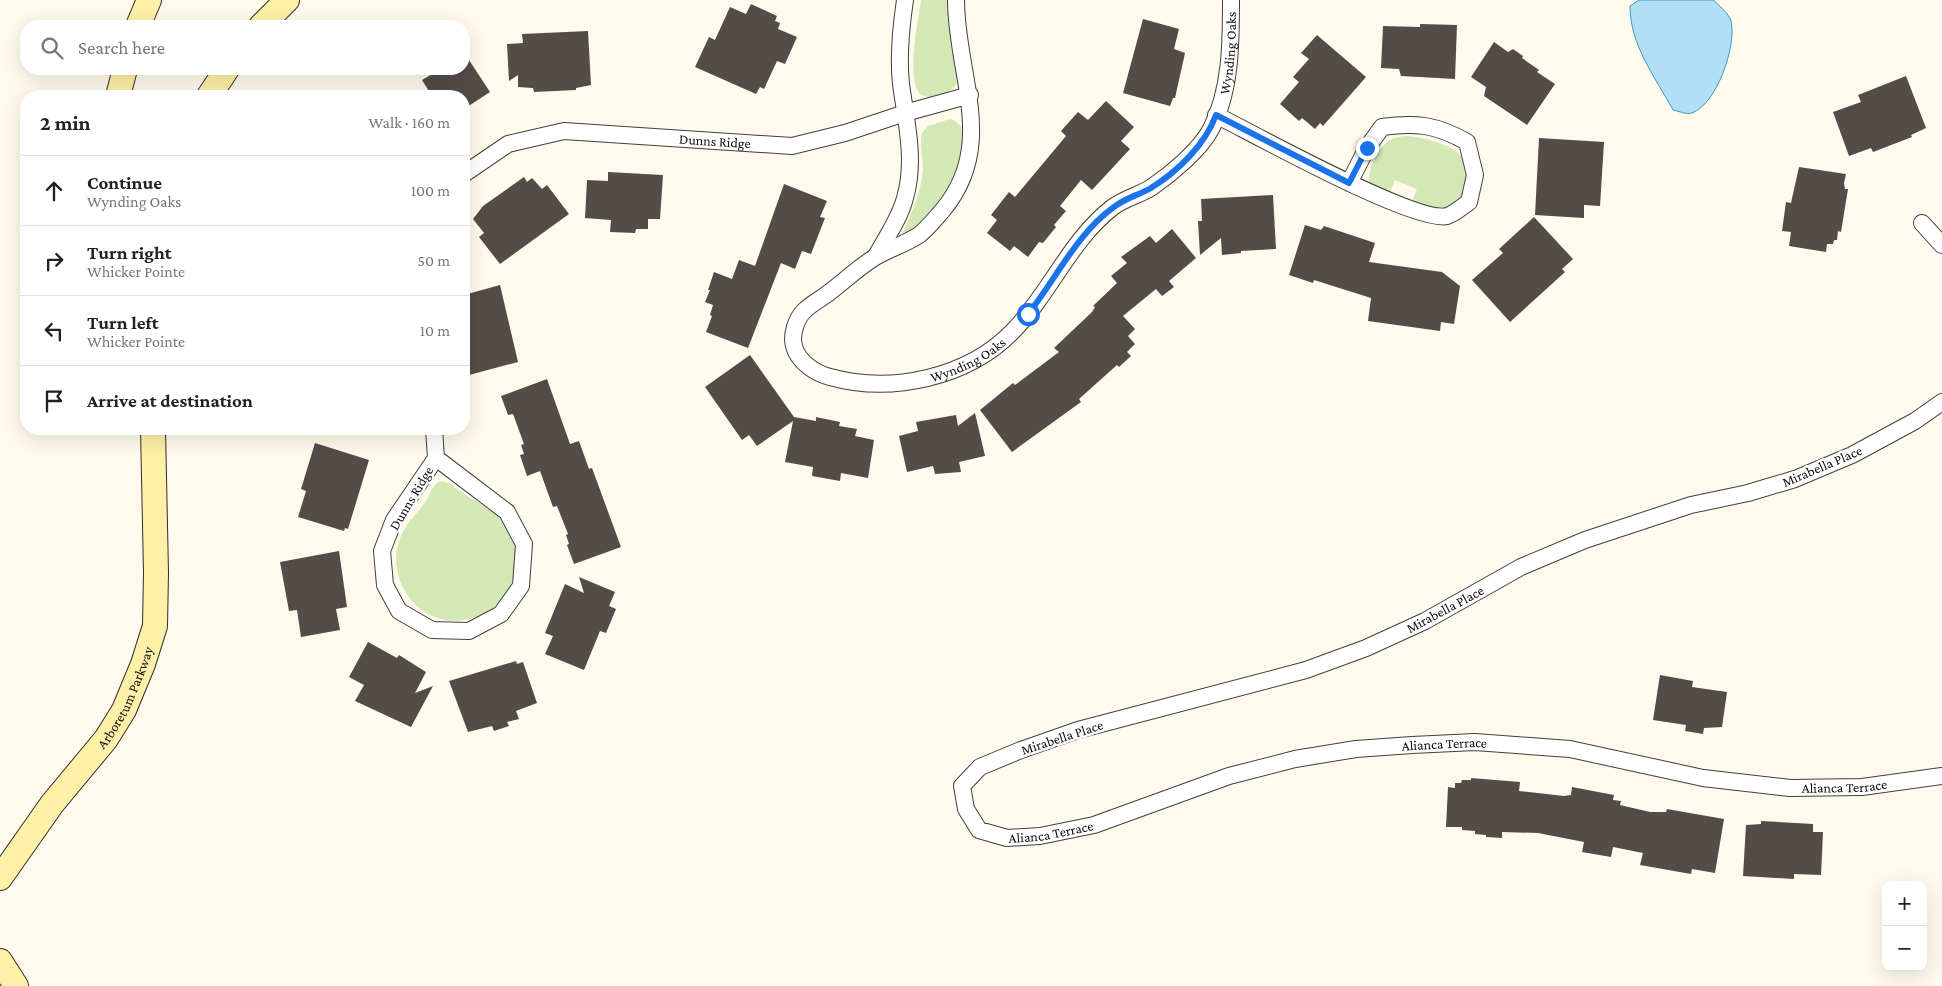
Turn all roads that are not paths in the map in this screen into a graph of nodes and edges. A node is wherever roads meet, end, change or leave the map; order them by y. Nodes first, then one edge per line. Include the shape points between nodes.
1 (149, 0) edge
2 (288, 0) edge
3 (906, 0) edge
4 (956, 0) edge
5 (1232, 0) edge
6 (141, 20) edge
7 (267, 20) edge
8 (123, 75) edge
9 (223, 75) edge
10 (120, 90) edge
11 (213, 90) edge
12 (970, 95) junction
13 (905, 113) junction
14 (1216, 115) junction
15 (470, 170) edge
16 (1349, 183) junction
17 (1922, 223) dead end
18 (1942, 245) edge
19 (876, 256) junction
20 (1942, 402) edge
21 (143, 435) edge
22 (153, 435) edge
23 (434, 435) edge
24 (436, 458) junction
25 (156, 573) junction
26 (1942, 776) edge
27 (52, 804) junction
28 (966, 809) joint
29 (0, 848) edge
30 (0, 878) edge
31 (0, 961) edge
32 (16, 986) edge

1 - 6 street
2 - 7 street
3 - 13 street, Wynding Oaks via 901,53
4 - 12 street, Wynding Oaks via 956,26
5 - 14 street, Wynding Oaks via 1229,62
8 - 10 street
9 - 11 street
12 - 13 street, Dunns Ridge
12 - 19 street, Wynding Oaks via 972,144 968,168 956,192 919,234
13 - 15 street, Dunns Ridge via 792,146 564,131 508,144
13 - 19 street, Wynding Oaks via 910,144 910,172 905,199
14 - 16 street
14 - 19 street, Wynding Oaks via 1210,131 1183,162 1151,188 1114,206 1086,234 1012,333 995,348 950,370 905,383 862,383 819,374 805,365 794,347 794,327 803,312
16 - 16 street via 1424,214 1446,216 1469,202 1476,175 1467,142 1444,129 1409,123 1382,127
17 - 18 street
20 - 28 street, Mirabella Place via 1915,421 1852,455 1795,479 1690,505 1585,540 1521,568 1425,621 1366,648 1306,670 1078,730 980,767 962,786
21 - 25 street, Arboretum Parkway
22 - 25 street, Arboretum Parkway
23 - 24 street, Dunns Ridge
24 - 24 street, Dunns Ridge via 507,512 524,544 521,586 502,614 469,631 432,630 399,610 384,585 382,551 394,520
25 - 27 street, Arboretum Parkway via 155,626 134,688 106,739
26 - 28 street, Alianca Terrace via 1862,787 1790,788 1703,778 1570,749 1475,742 1356,749 1295,759 1229,776 1094,825 1040,836 1007,838 979,830
27 - 29 street, Arboretum Parkway
27 - 30 street, Arboretum Parkway
31 - 32 street

